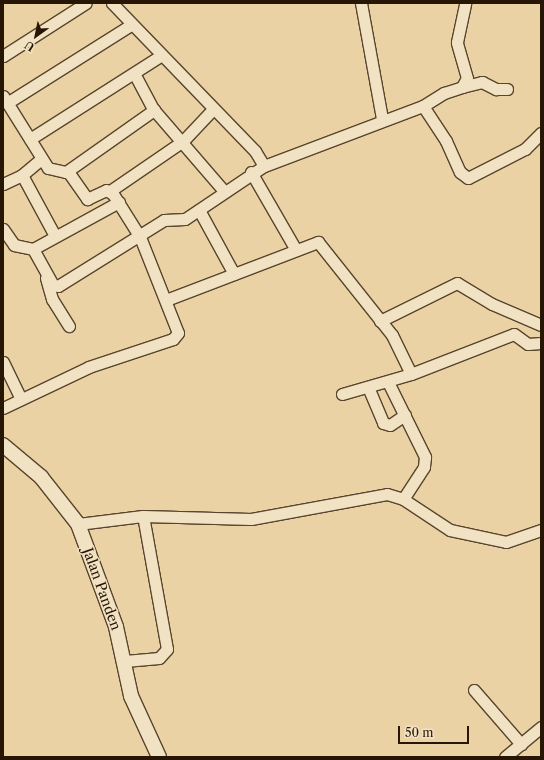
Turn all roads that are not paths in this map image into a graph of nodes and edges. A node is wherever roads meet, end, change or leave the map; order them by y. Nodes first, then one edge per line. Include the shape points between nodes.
1 (86, 3) edge
2 (112, 3) edge
3 (361, 3) edge
4 (465, 3) edge
5 (131, 25) junction
6 (162, 55) junction
7 (3, 56) edge
8 (135, 75) junction
9 (462, 87) junction
10 (507, 88) dead end
11 (5, 100) edge
12 (424, 106) junction
13 (213, 109) junction
14 (154, 110) junction
15 (382, 119) junction
16 (541, 133) edge
17 (30, 139) junction
18 (183, 141) junction
19 (40, 160) junction
20 (264, 166) junction
21 (66, 172) junction
22 (251, 172) junction
23 (22, 175) junction
24 (3, 184) edge
25 (110, 190) junction
26 (223, 190) junction
27 (119, 202) junction
28 (199, 210) junction
29 (3, 229) edge
30 (55, 236) junction
31 (140, 237) junction
32 (33, 249) junction
33 (296, 250) junction
34 (45, 271) junction
35 (234, 274) junction
36 (166, 300) junction
37 (380, 322) junction
38 (541, 325) edge
39 (69, 326) dead end
40 (541, 343) edge
41 (3, 362) edge
42 (411, 374) junction
43 (388, 382) junction
44 (368, 387) junction
45 (342, 394) dead end
46 (21, 399) junction
47 (3, 408) edge
48 (405, 415) junction
49 (3, 445) edge
50 (404, 499) junction
51 (143, 516) junction
52 (78, 524) junction
53 (541, 530) edge
54 (125, 661) junction
55 (474, 690) dead end
56 (541, 727) edge
57 (521, 744) junction
58 (159, 757) edge
59 (505, 757) edge

1 - 7 street
2 - 5 street
3 - 15 street
4 - 9 street via 457,42 467,78
5 - 6 street
5 - 11 street
6 - 8 street
6 - 13 street
8 - 14 street
8 - 17 street
9 - 10 street via 482,82 496,89
9 - 12 street via 444,92
11 - 17 street
12 - 15 street
12 - 16 street via 446,141 460,172 468,178 525,149
13 - 18 street
13 - 20 street
14 - 18 street
14 - 21 street
15 - 20 street via 291,158
17 - 19 street
18 - 25 street
18 - 26 street
19 - 21 street via 50,169
19 - 23 street
20 - 22 street
21 - 25 street via 87,199
22 - 26 street
22 - 33 street
23 - 24 street
23 - 30 street
25 - 27 street
26 - 28 street
27 - 30 street
27 - 31 street
28 - 31 street via 180,220 164,220
28 - 35 street
29 - 32 street via 14,245
30 - 32 street
31 - 34 street via 58,286
31 - 36 street
32 - 34 street
33 - 35 street
33 - 37 street via 318,242 322,244
34 - 39 street via 46,285
35 - 36 street
36 - 46 street via 178,330 176,337 89,368
37 - 38 street via 457,283 492,304
37 - 42 street via 401,350
40 - 42 street via 528,344 514,334
41 - 46 street
42 - 43 street
43 - 44 street
43 - 48 street
44 - 45 street
44 - 48 street via 383,423 390,425
46 - 47 street
48 - 50 street via 425,462
49 - 52 street, Jalan Panden via 40,477
50 - 51 street via 381,494 251,519
50 - 53 street via 450,530 506,542
51 - 52 street
51 - 54 street via 167,649 159,658
52 - 54 street, Jalan Panden
54 - 58 street, Jalan Panden via 131,696
55 - 57 street
56 - 57 street
57 - 59 street

